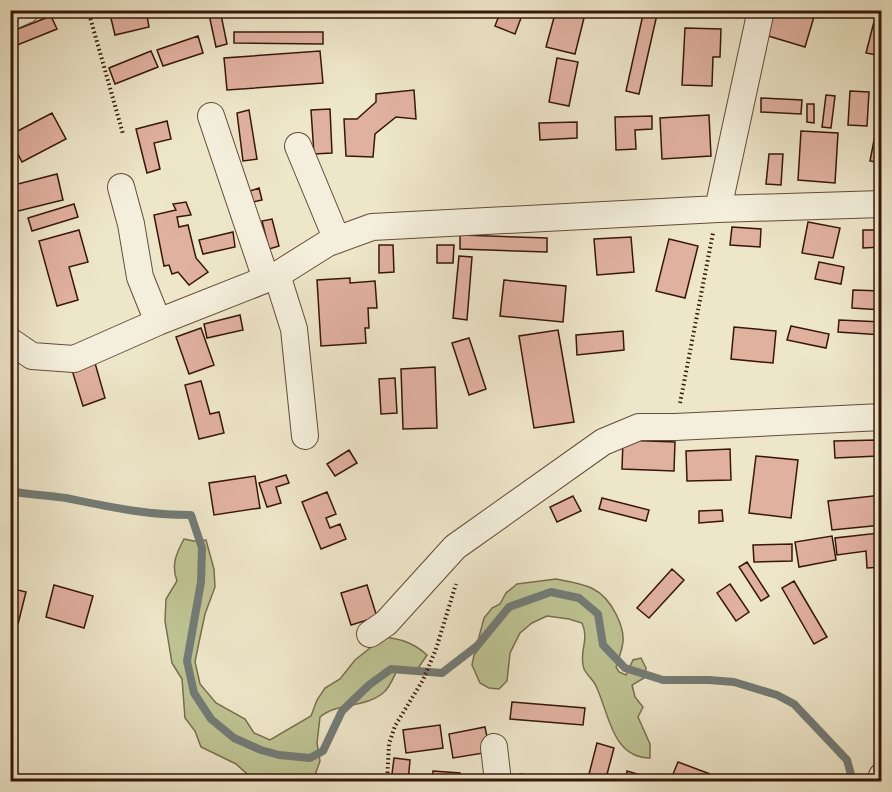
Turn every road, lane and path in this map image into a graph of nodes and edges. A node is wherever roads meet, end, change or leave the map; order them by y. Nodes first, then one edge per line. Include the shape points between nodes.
1 (26, 10) edge
2 (88, 10) edge
3 (761, 10) edge
4 (10, 17) edge
5 (211, 116) dead end
6 (123, 134) dead end
7 (298, 146) dead end
8 (121, 187) dead end
9 (882, 204) edge
10 (718, 209) junction
11 (337, 240) junction
12 (271, 277) junction
13 (158, 322) junction
14 (10, 341) edge
15 (882, 417) edge
16 (675, 427) junction
17 (305, 436) dead end
18 (455, 547) junction
19 (370, 634) dead end
20 (494, 747) dead end
21 (882, 776) edge
22 (387, 782) edge
23 (498, 782) edge
24 (881, 782) edge

1 - 4 street
2 - 6 path
3 - 10 street
5 - 12 street
7 - 11 street
8 - 13 street via 140,277
9 - 10 street
10 - 11 street via 372,227
10 - 16 path
11 - 12 street
12 - 13 street
12 - 17 street via 294,329
13 - 14 street via 74,359 32,356
15 - 16 street
16 - 18 street via 639,427 603,442
18 - 19 street via 386,623
18 - 22 path via 459,572 450,608 423,680 395,726 389,744
20 - 23 street
21 - 24 street

